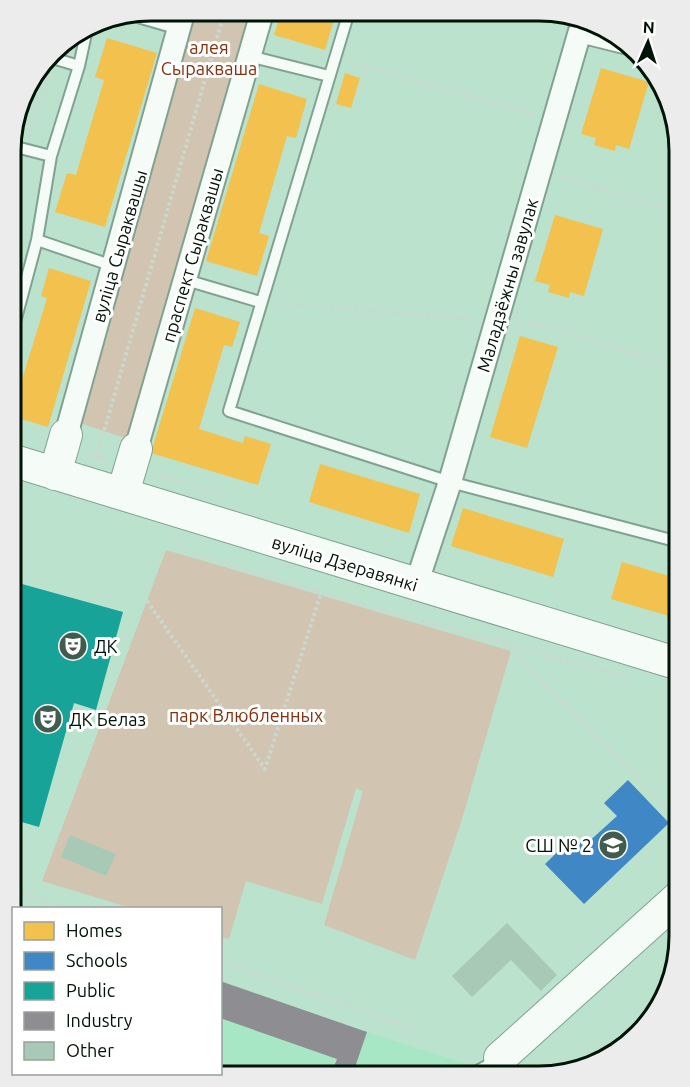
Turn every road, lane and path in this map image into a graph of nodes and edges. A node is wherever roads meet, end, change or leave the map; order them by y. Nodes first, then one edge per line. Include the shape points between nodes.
1 (165, 21) edge
2 (223, 21) edge
3 (260, 21) edge
4 (346, 21) edge
5 (181, 23) edge
6 (599, 36) edge
7 (85, 39) edge
8 (249, 56) junction
9 (335, 57) junction
10 (58, 60) edge
11 (79, 66) junction
12 (47, 73) edge
13 (329, 76) junction
14 (554, 120) junction
15 (23, 149) junction
16 (21, 155) edge
17 (51, 156) junction
18 (540, 171) junction
19 (669, 210) edge
20 (37, 240) junction
21 (113, 266) junction
22 (186, 280) junction
23 (21, 300) edge
24 (260, 302) junction
25 (66, 435) joint
26 (136, 449) joint
27 (21, 463) edge
28 (55, 474) junction
29 (450, 482) junction
30 (89, 483) junction
31 (123, 493) junction
32 (173, 535) dead end
33 (669, 539) edge
34 (416, 585) junction
35 (321, 593) junction
36 (147, 601) dead end
37 (503, 642) junction
38 (669, 661) edge
39 (635, 680) dead end
40 (669, 811) edge
41 (21, 893) edge
42 (669, 906) edge
43 (62, 907) edge
44 (222, 962) edge
45 (416, 1029) dead end
46 (500, 1058) joint
47 (486, 1066) edge

1 - 5 lane
2 - 30 path
3 - 8 street, праспект Сыраквашы
4 - 9 lane
5 - 21 street, вуліца Сыраквашы
6 - 14 street, Маладзёжны завулак via 580,31
7 - 11 lane
8 - 13 lane
8 - 22 street, праспект Сыраквашы
9 - 13 lane
9 - 14 path
10 - 11 lane
11 - 17 lane
12 - 15 path
13 - 24 lane
14 - 18 street, Маладзёжны завулак
15 - 16 path
15 - 17 lane
17 - 20 lane
18 - 19 path
18 - 29 street, Маладзёжны завулак
20 - 21 lane
20 - 23 lane
21 - 25 street, вуліца Сыраквашы
22 - 24 lane
22 - 26 street, праспект Сыраквашы
24 - 29 lane via 229,411
25 - 28 street, вуліца Сыраквашы
26 - 31 street, праспект Сыраквашы
27 - 28 street, вуліца Дзеравянкі
28 - 30 street, вуліца Дзеравянкі
29 - 33 lane
29 - 34 street, Маладзёжны завулак
30 - 31 street, вуліца Дзеравянкі
31 - 34 street, вуліца Дзеравянкі
32 - 35 path via 183,550
34 - 38 street, вуліца Дзеравянкі
35 - 36 path via 265,769
35 - 37 path
37 - 39 path
37 - 40 path
41 - 43 path
42 - 46 street
44 - 45 path
46 - 47 lane

